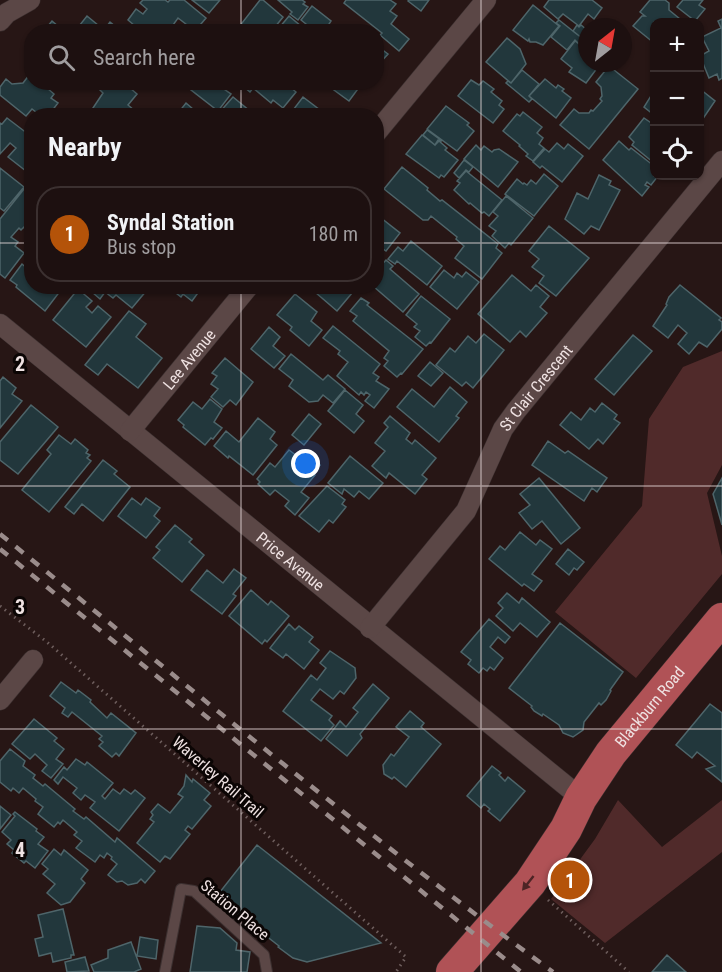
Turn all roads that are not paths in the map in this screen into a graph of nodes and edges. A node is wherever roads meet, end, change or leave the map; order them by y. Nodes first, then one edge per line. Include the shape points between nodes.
1 (30, 0) edge
2 (486, 0) edge
3 (0, 21) edge
4 (384, 123) edge
5 (722, 161) edge
6 (242, 294) edge
7 (0, 324) edge
8 (130, 431) junction
9 (720, 624) edge
10 (370, 628) junction
11 (33, 660) dead end
12 (0, 700) edge
13 (581, 798) junction
14 (450, 971) edge
15 (165, 972) edge
16 (267, 972) edge

1 - 3 street
2 - 4 street
5 - 10 street, St Clair Crescent via 516,411 503,429 466,511
6 - 8 street, Lee Avenue
7 - 8 street, Price Avenue
8 - 10 street, Price Avenue
9 - 13 main road, Blackburn Road via 611,753
10 - 13 street, Price Avenue
11 - 12 street
13 - 14 main road, Blackburn Road via 566,829 530,883
15 - 16 lane, Station Place via 181,889 194,891 264,955

